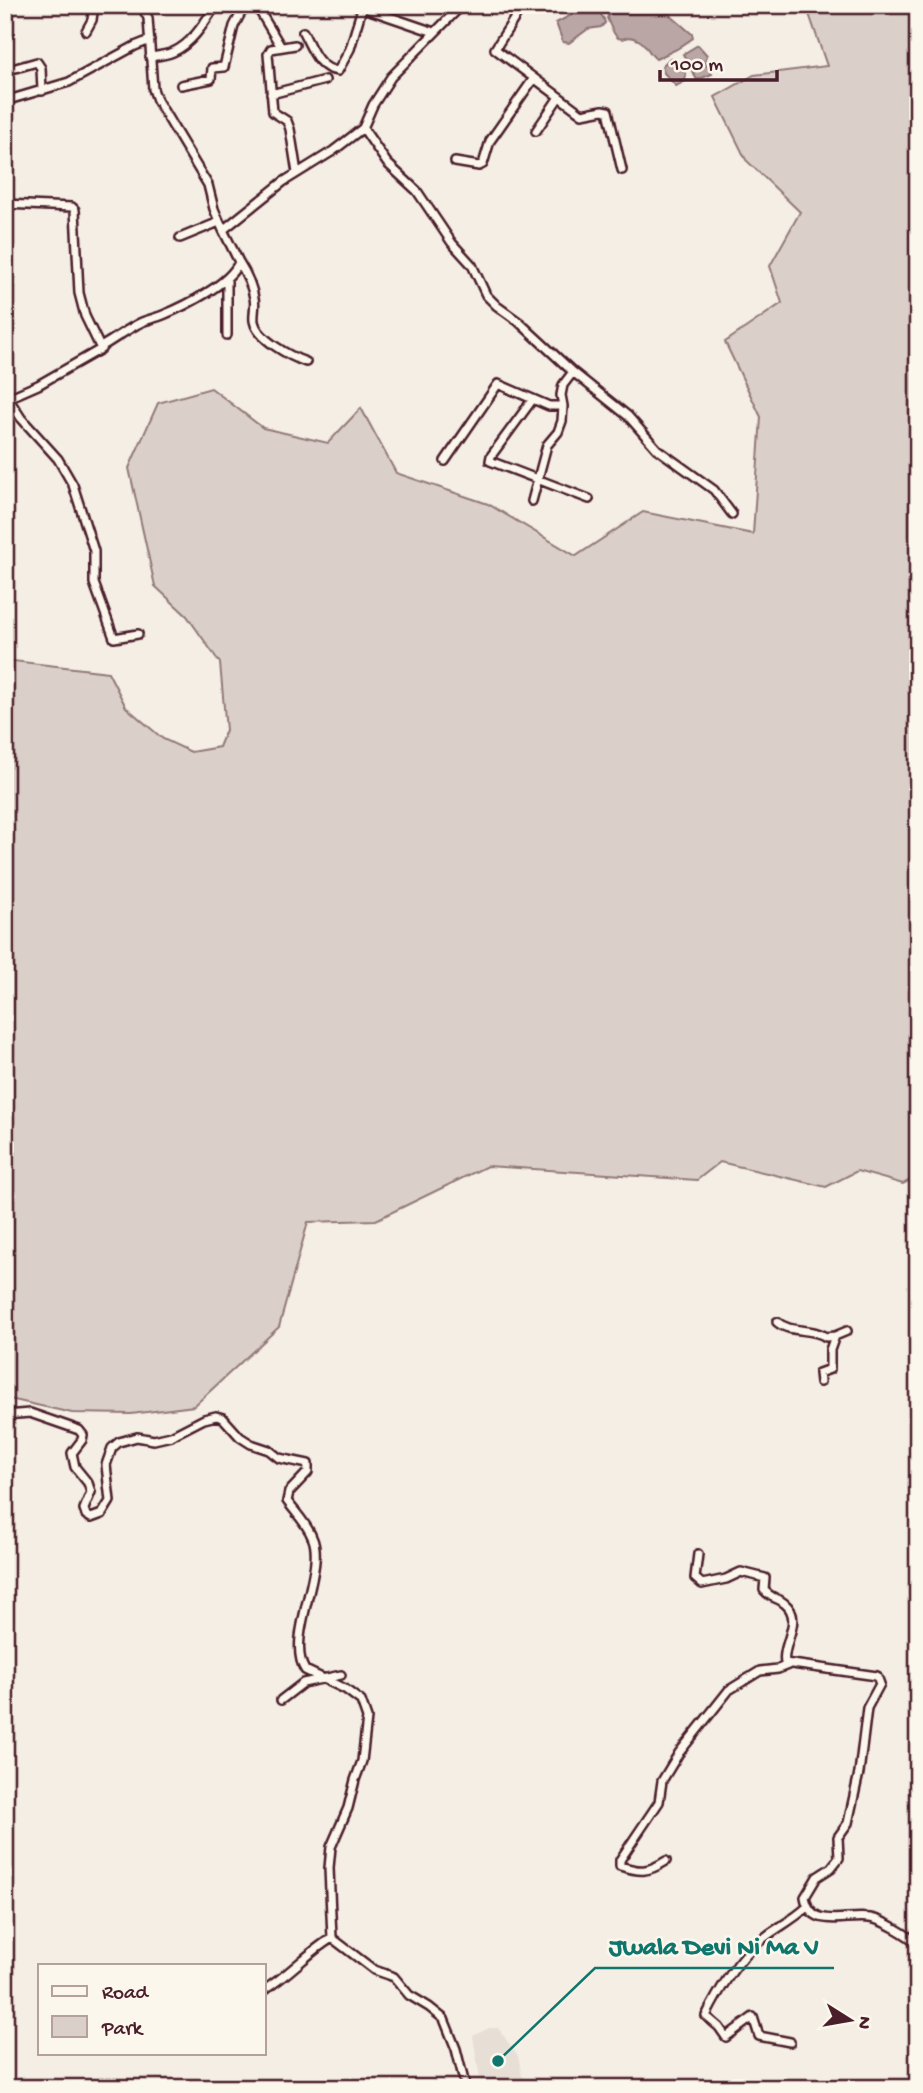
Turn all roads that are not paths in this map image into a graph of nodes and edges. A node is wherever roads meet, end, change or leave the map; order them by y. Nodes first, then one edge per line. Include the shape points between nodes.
1 (94, 5) edge
2 (141, 5) edge
3 (216, 5) edge
4 (462, 5) edge
5 (523, 5) edge
6 (358, 6) edge
7 (86, 31) dead end
8 (434, 32) junction
9 (303, 33) dead end
10 (150, 40) junction
11 (295, 45) dead end
12 (281, 47) junction
13 (150, 57) junction
14 (5, 71) edge
15 (534, 78) junction
16 (326, 80) dead end
17 (181, 85) dead end
18 (42, 91) junction
19 (271, 94) junction
20 (559, 97) junction
21 (5, 101) edge
22 (363, 128) junction
23 (536, 131) dead end
24 (455, 162) dead end
25 (622, 170) dead end
26 (297, 173) junction
27 (5, 204) edge
28 (219, 222) junction
29 (223, 230) junction
30 (180, 238) dead end
31 (239, 262) junction
32 (227, 278) junction
33 (227, 335) dead end
34 (101, 349) junction
35 (306, 362) dead end
36 (573, 372) junction
37 (6, 397) edge
38 (533, 398) junction
39 (563, 406) junction
40 (445, 461) dead end
41 (537, 480) junction
42 (589, 499) dead end
43 (532, 501) dead end
44 (732, 514) dead end
45 (138, 634) dead end
46 (777, 1322) dead end
47 (847, 1331) dead end
48 (835, 1336) junction
49 (820, 1382) dead end
50 (5, 1415) edge
51 (698, 1554) dead end
52 (788, 1665) junction
53 (341, 1675) dead end
54 (323, 1679) junction
55 (281, 1700) dead end
56 (666, 1861) dead end
57 (807, 1907) junction
58 (332, 1938) junction
59 (918, 1944) edge
60 (266, 1989) edge
61 (790, 2042) dead end
62 (470, 2088) edge

1 - 7 street
2 - 10 street via 148,18
3 - 13 street via 183,46
4 - 8 street
5 - 15 street via 495,50
6 - 8 street
6 - 9 street via 350,49 338,71 323,66
8 - 22 street via 391,77
10 - 13 street
10 - 18 street
11 - 12 street
12 - 17 street via 259,10 242,11 224,66 212,68 211,79
12 - 19 street via 268,54
13 - 28 street via 157,100 208,185
14 - 18 street via 37,62
15 - 20 street
15 - 24 street via 490,141 483,164
16 - 19 street
18 - 21 street
19 - 26 street via 273,113 284,117 290,129
20 - 23 street
20 - 25 street via 582,114 608,111
22 - 26 street
22 - 36 street via 472,265 486,295
26 - 29 street
27 - 34 street via 75,210 79,293
28 - 29 street
28 - 30 street
29 - 31 street
31 - 32 street
31 - 35 street via 254,298 257,328 290,357
32 - 33 street
32 - 34 street
34 - 37 street via 38,385
36 - 39 street via 563,385
36 - 44 street via 628,416 657,449 714,490
37 - 45 street via 58,459 73,485 94,551 94,583 114,638
38 - 39 street via 549,406
38 - 40 street via 498,384
38 - 41 street via 490,461
39 - 41 street via 562,421 547,445
41 - 42 street
41 - 43 street
46 - 48 street
47 - 48 street
48 - 49 street via 831,1369 819,1373
50 - 54 street via 30,1413 79,1430 82,1440 72,1453 91,1492 84,1509 91,1518 102,1514 110,1501 106,1465 112,1448 137,1437 172,1436 204,1419 223,1418 251,1444 279,1458 307,1464 308,1472 289,1492 287,1501 313,1538 315,1550 300,1659 305,1670
51 - 52 street via 695,1578 702,1584 741,1573 765,1577 764,1590 783,1602 792,1616 792,1632 785,1646
52 - 56 street via 760,1671 729,1690 679,1753 662,1781 659,1802 620,1866 643,1871
52 - 57 street via 877,1676 880,1684 867,1708 848,1823 838,1837 839,1858 817,1877 805,1897
53 - 54 street
54 - 55 street via 303,1683
54 - 58 street via 361,1701 367,1718 362,1761 331,1847
57 - 59 street via 818,1917 881,1921
57 - 61 street via 749,1950 706,2016 726,2037 753,2017 759,2036
58 - 60 street
58 - 62 street via 374,1970 394,1977 409,1995 444,2019 465,2085

